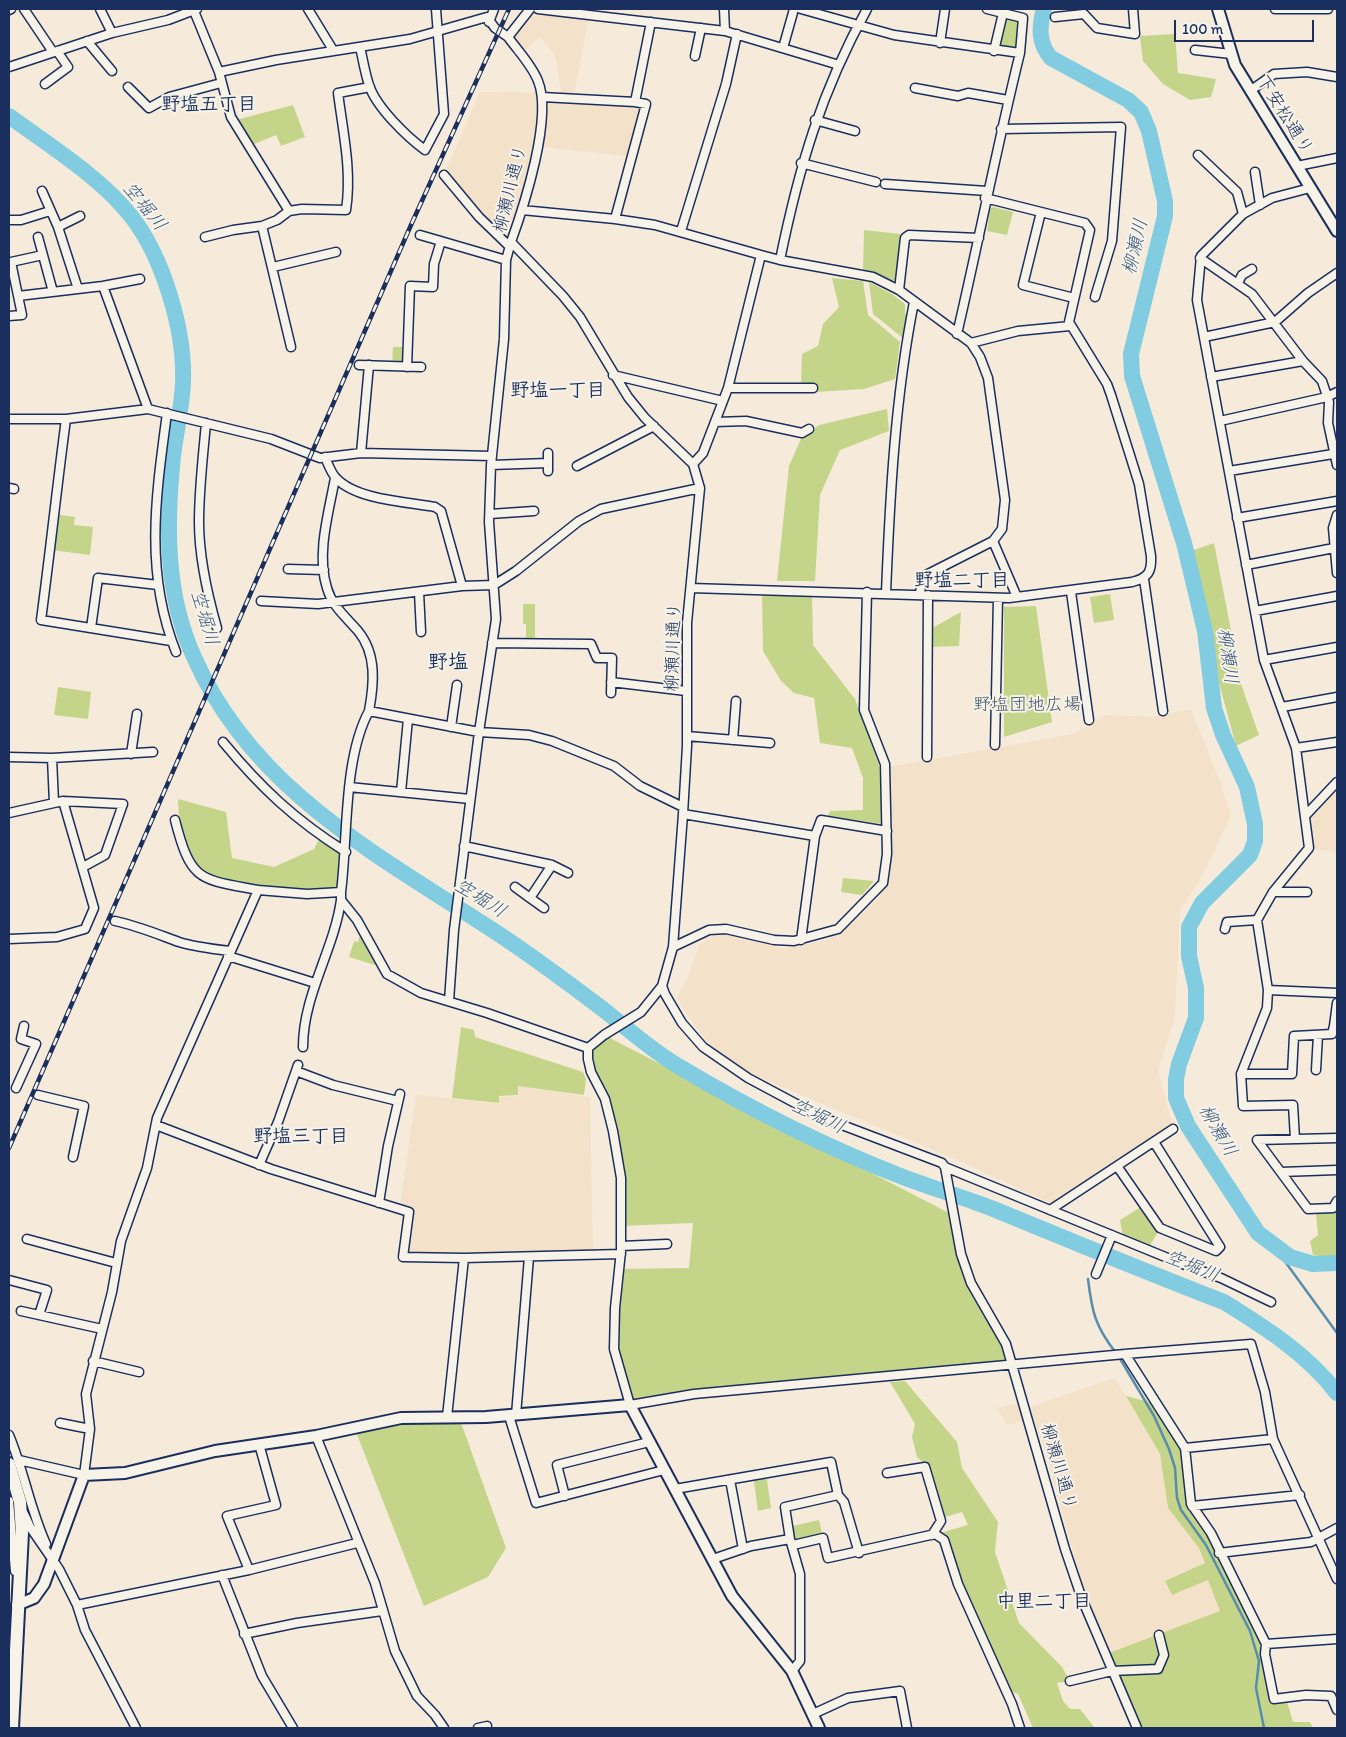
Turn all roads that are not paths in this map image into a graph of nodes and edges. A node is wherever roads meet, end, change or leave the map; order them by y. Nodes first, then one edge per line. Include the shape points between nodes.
1 (24, 9) edge
2 (100, 9) edge
3 (308, 9) edge
4 (436, 9) edge
5 (486, 9) edge
6 (494, 9) edge
7 (530, 9) edge
8 (538, 9) edge
9 (724, 9) edge
10 (794, 9) edge
11 (801, 9) edge
12 (867, 9) edge
13 (945, 9) edge
14 (987, 9) edge
15 (1133, 9) edge
16 (1218, 9) edge
17 (1275, 9) edge
18 (1328, 9) edge
19 (196, 10) edge
20 (1085, 11) edge
21 (1004, 13) junction
22 (1055, 17) dead end
23 (488, 20) junction
24 (651, 22) junction
25 (858, 26) junction
26 (701, 28) junction
27 (725, 31) junction
28 (439, 32) junction
29 (112, 33) junction
30 (737, 34) junction
31 (508, 37) junction
32 (87, 41) junction
33 (940, 43) junction
34 (360, 47) junction
35 (783, 48) junction
36 (333, 50) junction
37 (1195, 50) dead end
38 (994, 51) junction
39 (55, 52) junction
40 (1020, 53) junction
41 (1231, 54) junction
42 (695, 56) dead end
43 (838, 65) junction
44 (9, 67) edge
45 (112, 71) dead end
46 (218, 72) junction
47 (1337, 77) edge
48 (222, 83) junction
49 (46, 84) dead end
50 (128, 87) dead end
51 (370, 87) junction
52 (915, 88) dead end
53 (1250, 91) junction
54 (542, 97) junction
55 (1008, 100) junction
56 (635, 102) junction
57 (816, 120) junction
58 (1001, 129) junction
59 (855, 131) dead end
60 (1198, 155) dead end
61 (1337, 158) edge
62 (802, 163) junction
63 (1297, 166) junction
64 (1255, 172) dead end
65 (444, 175) dead end
66 (876, 182) dead end
67 (885, 184) dead end
68 (1310, 188) junction
69 (42, 191) dead end
70 (986, 195) junction
71 (1260, 204) junction
72 (522, 210) junction
73 (50, 211) junction
74 (289, 211) junction
75 (1041, 212) junction
76 (1243, 214) junction
77 (80, 216) dead end
78 (615, 219) junction
79 (9, 220) edge
80 (262, 226) junction
81 (58, 227) junction
82 (681, 231) junction
83 (1337, 231) edge
84 (420, 235) dead end
85 (38, 237) dead end
86 (205, 237) dead end
87 (979, 238) junction
88 (441, 241) junction
89 (510, 245) junction
90 (336, 252) dead end
91 (43, 255) junction
92 (761, 255) junction
93 (1200, 258) junction
94 (506, 260) junction
95 (780, 260) junction
96 (273, 267) junction
97 (1252, 270) dead end
98 (1337, 273) edge
99 (140, 279) dead end
100 (1238, 283) junction
101 (103, 286) junction
102 (78, 288) junction
103 (899, 290) junction
104 (54, 292) junction
105 (18, 296) junction
106 (1095, 296) dead end
107 (1074, 298) junction
108 (914, 302) junction
109 (9, 316) edge
110 (1275, 322) junction
111 (1070, 326) junction
112 (957, 334) junction
113 (1204, 337) junction
114 (971, 343) junction
115 (291, 347) dead end
116 (1303, 361) junction
117 (369, 365) junction
118 (359, 366) dead end
119 (407, 367) junction
120 (421, 367) dead end
121 (613, 375) junction
122 (1211, 377) junction
123 (728, 388) junction
124 (813, 388) dead end
125 (1337, 392) edge
126 (1327, 397) junction
127 (723, 401) junction
128 (148, 409) junction
129 (167, 413) junction
130 (9, 419) edge
131 (66, 419) junction
132 (1220, 421) junction
133 (714, 422) junction
134 (206, 423) junction
135 (654, 426) junction
136 (809, 429) dead end
137 (361, 453) junction
138 (548, 453) dead end
139 (1333, 454) junction
140 (492, 456) junction
141 (325, 458) junction
142 (693, 464) junction
143 (491, 465) junction
144 (1337, 465) edge
145 (577, 466) dead end
146 (1229, 470) junction
147 (335, 478) junction
148 (700, 488) junction
149 (1337, 501) edge
150 (534, 511) dead end
151 (490, 514) junction
152 (1337, 515) edge
153 (1237, 518) junction
154 (993, 541) junction
155 (1334, 548) junction
156 (1246, 565) junction
157 (288, 569) dead end
158 (324, 570) junction
159 (1337, 573) edge
160 (1144, 579) junction
161 (158, 585) junction
162 (494, 585) junction
163 (462, 586) junction
164 (691, 588) junction
165 (419, 592) junction
166 (867, 592) junction
167 (1071, 592) junction
168 (886, 593) junction
169 (924, 594) junction
170 (1337, 596) edge
171 (998, 598) junction
172 (1017, 598) junction
173 (261, 601) dead end
174 (333, 602) junction
175 (1255, 611) junction
176 (91, 628) junction
177 (217, 628) dead end
178 (421, 632) dead end
179 (171, 641) junction
180 (492, 643) junction
181 (1337, 647) edge
182 (176, 652) dead end
183 (1264, 660) junction
184 (611, 682) junction
185 (457, 685) dead end
186 (686, 691) junction
187 (610, 693) dead end
188 (1337, 697) edge
189 (736, 702) dead end
190 (1282, 707) junction
191 (369, 711) junction
192 (1164, 711) dead end
193 (137, 714) dead end
194 (408, 719) junction
195 (1089, 720) dead end
196 (451, 727) junction
197 (479, 732) junction
198 (687, 736) junction
199 (733, 740) junction
200 (223, 742) dead end
201 (1337, 742) edge
202 (770, 743) dead end
203 (995, 745) dead end
204 (1296, 748) junction
205 (153, 752) dead end
206 (131, 754) junction
207 (9, 757) edge
208 (927, 757) dead end
209 (52, 758) junction
210 (1337, 782) edge
211 (349, 787) junction
212 (401, 792) junction
213 (470, 799) junction
214 (63, 801) junction
215 (54, 803) junction
216 (683, 810) junction
217 (9, 813) edge
218 (1305, 816) junction
219 (175, 820) dead end
220 (887, 830) junction
221 (815, 836) junction
222 (464, 846) junction
223 (346, 851) junction
224 (552, 865) junction
225 (83, 867) junction
226 (568, 873) dead end
227 (515, 888) dead end
228 (258, 890) junction
229 (1273, 892) junction
230 (1307, 892) dead end
231 (341, 896) junction
232 (530, 898) junction
233 (544, 908) dead end
234 (1257, 920) junction
235 (115, 921) dead end
236 (1224, 929) dead end
237 (9, 939) edge
238 (802, 940) junction
239 (673, 947) junction
240 (229, 954) junction
241 (315, 983) junction
242 (662, 986) junction
243 (1268, 990) junction
244 (1337, 993) edge
245 (449, 1001) junction
246 (1337, 1004) edge
247 (24, 1026) dead end
248 (1336, 1026) edge
249 (1318, 1034) junction
250 (303, 1047) dead end
251 (588, 1048) junction
252 (1316, 1070) dead end
253 (1241, 1074) junction
254 (15, 1088) edge
255 (38, 1095) dead end
256 (157, 1122) junction
257 (1173, 1129) dead end
258 (1295, 1138) junction
259 (1337, 1138) edge
260 (1154, 1142) junction
261 (73, 1157) dead end
262 (259, 1165) junction
263 (1117, 1166) junction
264 (946, 1170) junction
265 (1337, 1170) edge
266 (1281, 1172) junction
267 (1337, 1201) edge
268 (379, 1203) junction
269 (1050, 1210) junction
270 (1111, 1236) junction
271 (27, 1239) dead end
272 (667, 1244) dead end
273 (621, 1250) junction
274 (529, 1256) junction
275 (464, 1258) junction
276 (116, 1263) junction
277 (1096, 1274) dead end
278 (9, 1280) edge
279 (1271, 1302) dead end
280 (21, 1311) dead end
281 (39, 1315) junction
282 (102, 1329) junction
283 (1120, 1354) junction
284 (93, 1361) junction
285 (1012, 1365) junction
286 (139, 1372) dead end
287 (630, 1405) junction
288 (513, 1416) junction
289 (447, 1417) junction
290 (60, 1423) dead end
291 (90, 1429) junction
292 (9, 1435) edge
293 (316, 1436) junction
294 (1273, 1440) junction
295 (649, 1442) junction
296 (259, 1444) junction
297 (1185, 1448) junction
298 (14, 1462) edge
299 (664, 1470) junction
300 (887, 1473) dead end
301 (84, 1475) junction
302 (730, 1480) junction
303 (675, 1489) junction
304 (838, 1495) junction
305 (1300, 1495) junction
306 (565, 1496) junction
307 (14, 1501) edge
308 (1192, 1506) junction
309 (1337, 1528) edge
310 (932, 1535) junction
311 (1318, 1537) junction
312 (792, 1542) junction
313 (357, 1543) junction
314 (743, 1549) junction
315 (859, 1553) junction
316 (1219, 1553) junction
317 (713, 1559) junction
318 (54, 1562) junction
319 (249, 1570) junction
320 (222, 1575) junction
321 (1337, 1579) edge
322 (18, 1599) junction
323 (77, 1605) junction
324 (382, 1611) junction
325 (244, 1634) junction
326 (1159, 1635) dead end
327 (1337, 1639) edge
328 (1266, 1644) junction
329 (792, 1670) junction
330 (1112, 1670) junction
331 (1070, 1681) dead end
332 (11, 1710) edge
333 (1337, 1710) edge
334 (813, 1714) junction
335 (12, 1728) edge
336 (136, 1728) edge
337 (293, 1728) edge
338 (444, 1728) edge
339 (819, 1728) edge
340 (907, 1728) edge
341 (1020, 1728) edge
342 (1137, 1728) edge

1 - 39 street
2 - 29 street
3 - 36 street
4 - 28 street
5 - 23 street
6 - 23 street
7 - 31 street
8 - 24 street
9 - 27 street
10 - 35 street
11 - 25 street
12 - 25 street
13 - 33 street
14 - 21 street
15 - 20 street via 1135,34 1097,28
16 - 41 street, 下安松通り
17 - 18 street
19 - 29 street
19 - 46 street
20 - 22 street
21 - 38 street
21 - 40 street via 1023,18
23 - 28 street via 466,22
23 - 31 street, 柳瀬川通り
24 - 26 street
24 - 56 street
25 - 33 street
25 - 43 street
26 - 27 street
26 - 42 street
27 - 30 street
28 - 34 street
28 - 51 street via 444,114 425,150 402,132
29 - 32 street
30 - 35 street
30 - 82 street via 726,84
31 - 54 street, 柳瀬川通り via 531,67
32 - 39 street
32 - 45 street
33 - 38 street
34 - 36 street
34 - 51 street
35 - 43 street
36 - 46 street
37 - 41 street
38 - 40 street
39 - 44 street
39 - 49 street via 68,68
40 - 55 street
41 - 53 street, 下安松通り
43 - 57 street
46 - 48 street
47 - 53 street via 1307,72 1274,74
48 - 50 street via 169,97 149,108
48 - 74 street via 231,117
51 - 74 street via 338,93 348,174 346,210 302,208
52 - 55 street
53 - 63 street, 下安松通り
54 - 56 street
54 - 72 street, 柳瀬川通り via 536,154
55 - 58 street
56 - 78 street via 646,104
57 - 59 street
57 - 62 street
58 - 70 street
58 - 106 street via 1121,127 1112,241
60 - 76 street via 1237,192
61 - 63 street
62 - 66 street
62 - 95 street
63 - 68 street, 下安松通り
64 - 71 street
65 - 89 street via 484,223
67 - 70 street
68 - 71 street
68 - 83 street, 下安松通り
69 - 73 street
70 - 75 street
70 - 87 street
71 - 76 street
72 - 78 street
72 - 89 street, 柳瀬川通り
73 - 79 street via 21,220
73 - 81 street
74 - 80 street
75 - 107 street via 1085,223 1090,230
75 - 107 street via 1023,285
76 - 93 street
77 - 81 street
78 - 82 street
80 - 86 street
80 - 96 street
81 - 102 street
82 - 92 street
84 - 88 street
85 - 91 street
87 - 103 street via 909,235 905,238
87 - 112 street
88 - 94 street
88 - 119 street via 434,264 433,286 410,286
89 - 94 street
89 - 121 street, 柳瀬川通り via 580,317
90 - 96 street
91 - 104 street
91 - 105 street via 11,262
92 - 95 street
92 - 123 street
93 - 100 street
93 - 113 street via 1197,300
94 - 140 street via 504,339
95 - 103 street via 865,275
96 - 115 street
97 - 100 street via 1242,275
98 - 110 street via 1308,292
99 - 101 street
100 - 110 street via 1252,294
101 - 102 street
101 - 128 street
102 - 104 street
103 - 108 street
104 - 105 street
105 - 109 street via 22,315
107 - 111 street
108 - 112 street
108 - 168 street via 892,458
110 - 113 street
110 - 116 street
111 - 114 street via 1018,331
111 - 160 street via 1107,384 1140,484 1152,567
112 - 114 street
113 - 122 street
114 - 154 street via 988,378 1005,500 1002,529
116 - 122 street
116 - 126 street via 1322,381
117 - 118 street
117 - 119 street
117 - 137 street
119 - 120 street
121 - 127 street
121 - 135 street, 柳瀬川通り via 625,394
122 - 132 street
123 - 124 street
123 - 127 street
125 - 126 street
126 - 132 street
126 - 139 street
127 - 133 street
128 - 129 street
128 - 131 street
129 - 134 street
129 - 161 street via 156,495 154,550
130 - 131 street
131 - 176 street via 41,620
132 - 146 street
133 - 136 street via 746,421 802,433
133 - 142 street via 703,453
134 - 141 street via 271,439
134 - 177 street via 199,523 203,571
135 - 142 street, 柳瀬川通り
135 - 145 street
137 - 140 street
137 - 141 street
138 - 143 street via 548,467
139 - 144 street
139 - 146 street
140 - 143 street
141 - 147 street
142 - 148 street, 柳瀬川通り
143 - 151 street
146 - 153 street
147 - 158 street via 324,542
147 - 163 street via 353,489 390,500 436,507 441,512
148 - 162 street via 601,510 579,521
148 - 164 street, 柳瀬川通り
149 - 153 street
150 - 151 street
151 - 162 street
152 - 155 street via 1333,528
153 - 156 street
154 - 169 street via 922,577
154 - 172 street
155 - 156 street
155 - 159 street
156 - 175 street
157 - 158 street
158 - 174 street
160 - 167 street
160 - 192 street
161 - 176 street via 98,578
161 - 179 street
162 - 163 street
162 - 180 street via 496,619
163 - 165 street
164 - 166 street
164 - 186 street, 柳瀬川通り
165 - 174 street
165 - 178 street
166 - 168 street
166 - 220 street via 864,710 885,764
167 - 172 street
167 - 195 street
168 - 169 street
169 - 171 street
169 - 208 street
170 - 175 street
171 - 172 street
171 - 203 street
173 - 174 street
174 - 191 street via 359,632 374,670
175 - 183 street
176 - 179 street
179 - 182 street
180 - 184 street via 591,644 597,658 612,658
180 - 197 street
181 - 183 street
183 - 190 street
184 - 186 street
184 - 187 street
185 - 196 street
186 - 198 street, 柳瀬川通り
188 - 190 street
189 - 199 street
190 - 204 street
191 - 194 street
191 - 211 street via 362,725
193 - 206 street
194 - 196 street
194 - 212 street
196 - 197 street
197 - 213 street
197 - 216 street via 529,735 552,741 607,763
198 - 199 street
198 - 216 street, 柳瀬川通り
199 - 202 street
200 - 223 street via 255,781 280,804
201 - 204 street
204 - 218 street
205 - 206 street
206 - 209 street
207 - 209 street
209 - 215 street
210 - 218 street
211 - 212 street
211 - 223 street
212 - 213 street
213 - 222 street
214 - 215 street
214 - 225 street
214 - 225 street via 123,804 105,854
215 - 217 street
216 - 221 street
216 - 239 street, 柳瀬川通り
218 - 229 street via 1309,848
219 - 228 street via 184,851 195,872 205,879
220 - 221 street via 821,820
220 - 238 street via 883,883 838,929
221 - 238 street
222 - 224 street
222 - 245 street
223 - 231 street
224 - 226 street
224 - 232 street
225 - 237 street via 94,908 85,930 57,936
227 - 232 street
228 - 231 street
228 - 240 street
229 - 230 street
229 - 234 street
231 - 241 street via 338,917
231 - 245 street via 387,974 421,993
232 - 233 street
234 - 236 street via 1227,922
234 - 243 street
235 - 240 street
238 - 239 street via 774,940 726,929 709,930
239 - 242 street, 柳瀬川通り
240 - 241 street
240 - 256 street
241 - 250 street via 305,1015
242 - 251 street via 641,1012
242 - 264 street via 693,1037 734,1069 821,1117 942,1163
243 - 244 street
243 - 253 street via 1267,1008
245 - 251 street
246 - 248 street
247 - 254 street via 21,1039 36,1044
248 - 249 street via 1332,1034
249 - 252 street
249 - 253 street via 1294,1036 1292,1074
251 - 273 street via 591,1072 605,1099 621,1178
253 - 258 street via 1242,1106 1294,1105
255 - 261 street via 84,1106
256 - 262 street
256 - 276 street via 147,1168
257 - 260 street
258 - 259 street
258 - 266 street via 1258,1140
260 - 263 street
260 - 263 street via 1220,1247 1216,1251 1160,1228
262 - 268 street
262 - 268 street via 297,1068 333,1085 399,1097
263 - 269 street
264 - 269 street
264 - 285 street, 柳瀬川通り via 961,1254 971,1283 1006,1344
265 - 266 street
266 - 267 street via 1308,1209 1333,1208
268 - 275 street via 409,1212 403,1257
269 - 270 street
270 - 277 street
270 - 279 street via 1221,1278
271 - 276 street
272 - 273 street
273 - 274 street
273 - 287 street via 614,1349
274 - 275 street
274 - 288 street
275 - 289 street
276 - 282 street
278 - 281 street via 46,1290
280 - 281 street
281 - 282 street
282 - 284 street
283 - 285 street
283 - 294 street via 1251,1344 1265,1392
283 - 297 street
284 - 286 street
284 - 291 street via 86,1394
285 - 287 street via 694,1394
285 - 330 street, 柳瀬川通り via 1065,1549
287 - 288 street
287 - 295 street
288 - 289 street
288 - 306 street via 536,1503
289 - 293 street via 401,1418
290 - 291 street
291 - 301 street
292 - 298 street
293 - 296 street
293 - 313 street
294 - 297 street
294 - 305 street
295 - 299 street
295 - 306 street via 558,1465
296 - 301 street via 200,1454 124,1473
296 - 319 street via 276,1505 227,1516
297 - 308 street
298 - 301 street
298 - 307 main road
298 - 318 street
299 - 303 street
299 - 306 street
300 - 310 street via 924,1467 941,1521
301 - 318 street
302 - 303 street
302 - 304 street via 831,1462
302 - 314 street
303 - 317 street
304 - 312 street via 785,1506
304 - 315 street via 844,1502
305 - 308 street
305 - 311 street
307 - 318 street
307 - 322 main road via 22,1533
308 - 316 street via 1211,1533
309 - 311 street
310 - 315 street via 908,1538
310 - 341 street via 944,1540 958,1584
311 - 316 street via 1311,1542
311 - 321 street
312 - 314 street
312 - 315 street via 823,1538 828,1558
312 - 329 street via 800,1574 800,1661
313 - 319 street
313 - 324 street via 375,1583
314 - 317 street
316 - 328 street
317 - 329 street via 732,1596
318 - 322 street via 34,1598
318 - 323 street
319 - 320 street
320 - 323 street
320 - 325 street
322 - 332 main road
323 - 336 street via 85,1630
324 - 325 street
324 - 338 street via 395,1651 418,1696
325 - 337 street via 262,1676
326 - 330 street via 1164,1655 1158,1669
327 - 328 street
328 - 333 street via 1274,1699 1332,1696
329 - 334 street
330 - 331 street
330 - 342 street, 柳瀬川通り
332 - 335 main road
334 - 339 street
334 - 340 street via 848,1698 900,1691

